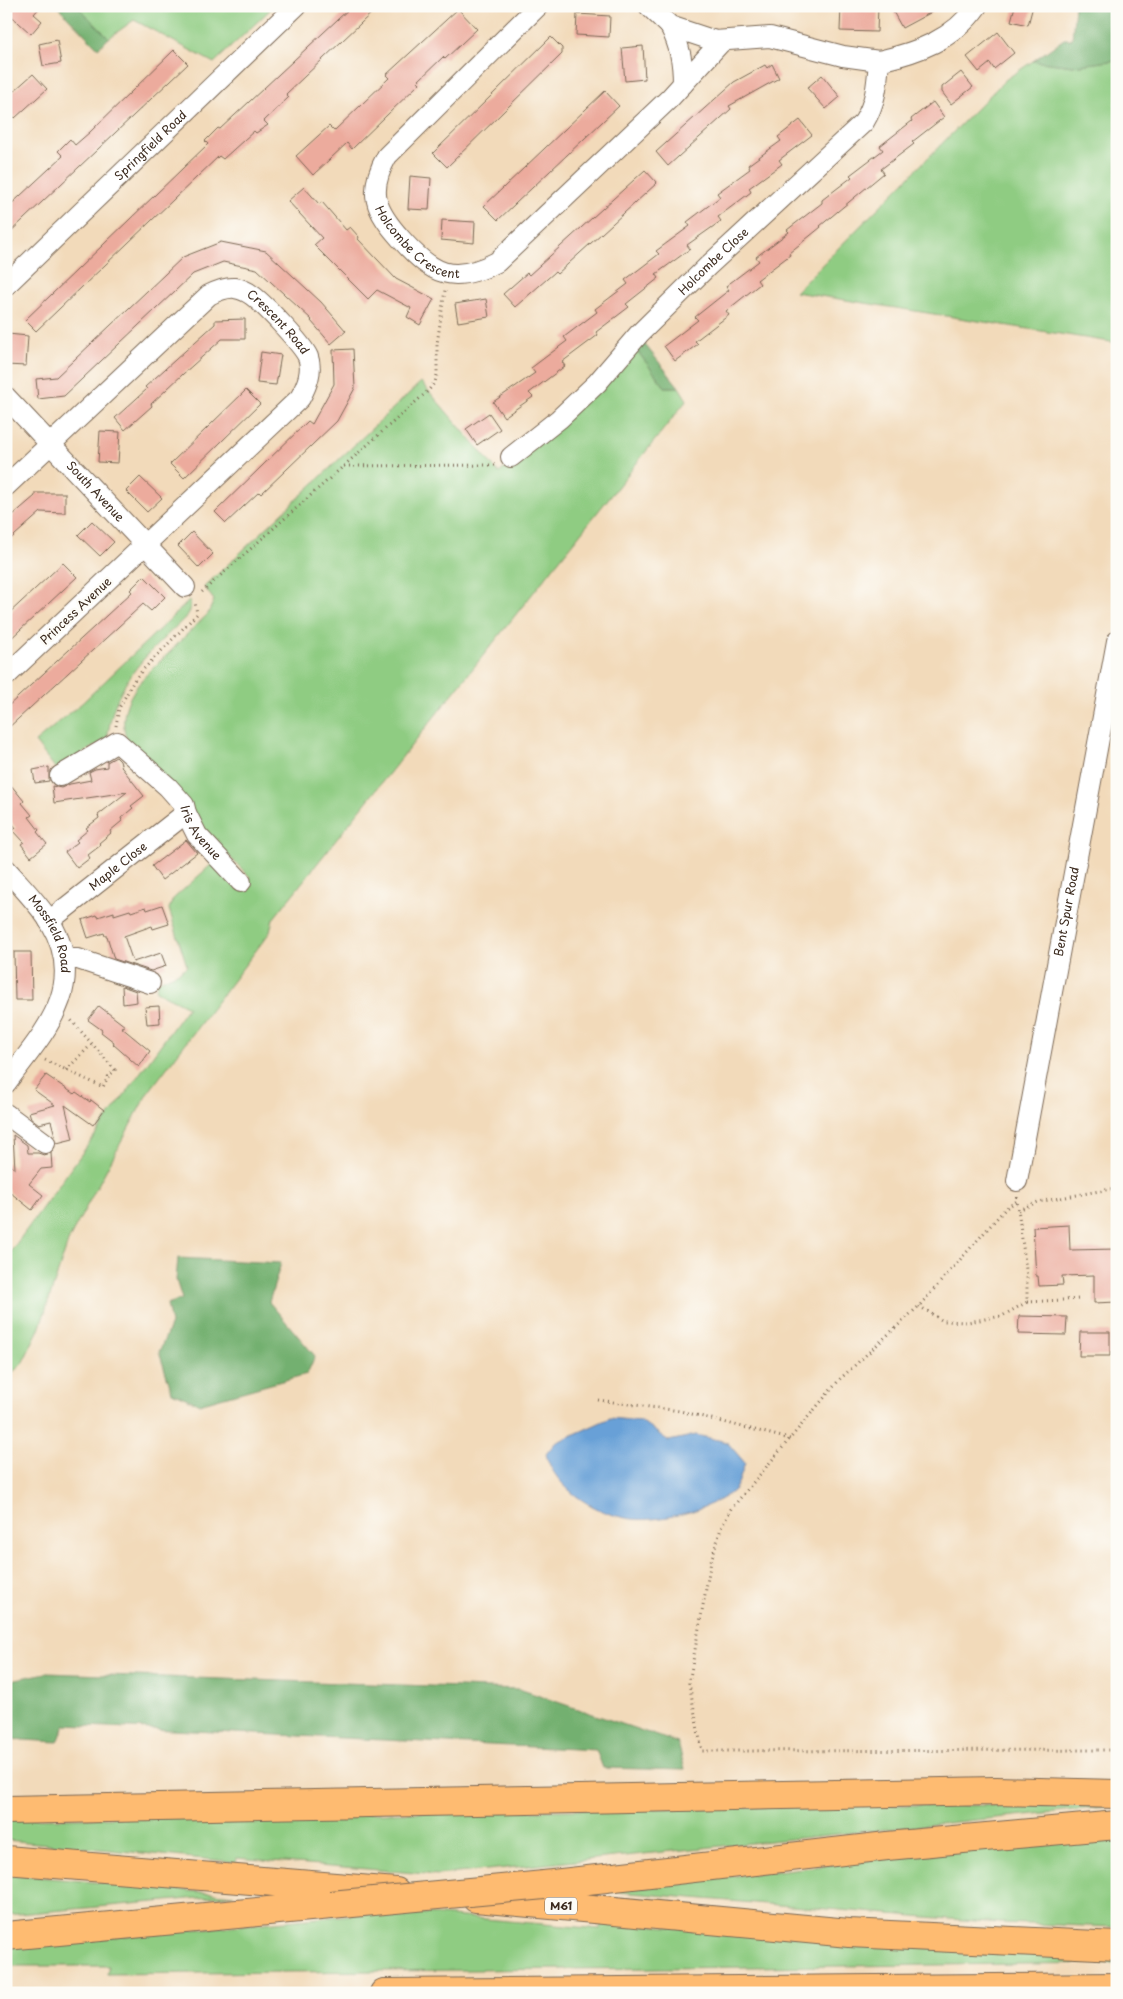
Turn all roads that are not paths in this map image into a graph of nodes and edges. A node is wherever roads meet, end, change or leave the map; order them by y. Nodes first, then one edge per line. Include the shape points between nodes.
1 (296, 6) edge
2 (538, 6) edge
3 (649, 6) edge
4 (977, 6) edge
5 (670, 26) junction
6 (722, 41) junction
7 (879, 61) junction
8 (683, 84) junction
9 (6, 285) edge
10 (6, 396) edge
11 (50, 444) junction
12 (515, 448) road end
13 (6, 486) edge
14 (145, 545) junction
15 (189, 593) road end
16 (1117, 641) edge
17 (6, 676) edge
18 (60, 776) dead end
19 (186, 812) junction
20 (6, 868) edge
21 (242, 882) dead end
22 (49, 921) junction
23 (65, 959) junction
24 (150, 983) dead end
25 (6, 1083) edge
26 (6, 1114) edge
27 (44, 1143) dead end
28 (1017, 1191) road end
29 (1117, 1794) edge
30 (6, 1810) edge
31 (1117, 1825) edge
32 (6, 1860) edge
33 (6, 1936) edge
34 (1117, 1946) edge
35 (1117, 1987) edge
36 (384, 1993) edge

1 - 9 street, Springfield Road
2 - 8 street, Holcombe Crescent via 387,156 378,172 375,188 378,205 387,223 418,259 432,269 464,274 497,262
3 - 5 street
4 - 7 street via 950,34 924,48
5 - 6 street
5 - 8 street via 681,53
6 - 7 street via 770,36 843,56
6 - 8 street, Holcombe Crescent
7 - 12 street, Holcombe Close via 872,108 864,122 708,266 640,334 597,383 559,418
10 - 11 street, South Avenue
11 - 13 street, Crescent Road
11 - 14 street, South Avenue
11 - 14 street, Crescent Road via 209,295 221,290 233,288 253,295 302,346 310,372 300,398
14 - 15 street, South Avenue
14 - 17 street, Princess Avenue
16 - 28 street, Bent Spur Road
18 - 19 street, Iris Avenue via 117,742 168,787
19 - 21 street, Iris Avenue via 197,835
19 - 22 street, Maple Close
20 - 22 street, Mossfield Road
22 - 23 street, Mossfield Road via 61,943
23 - 24 street via 78,959
23 - 25 street, Mossfield Road via 66,976 59,1007
26 - 27 street
29 - 30 highway via 996,1791
31 - 33 highway, M61, bridge
32 - 34 highway, M61 via 630,1911 849,1933
35 - 36 highway

